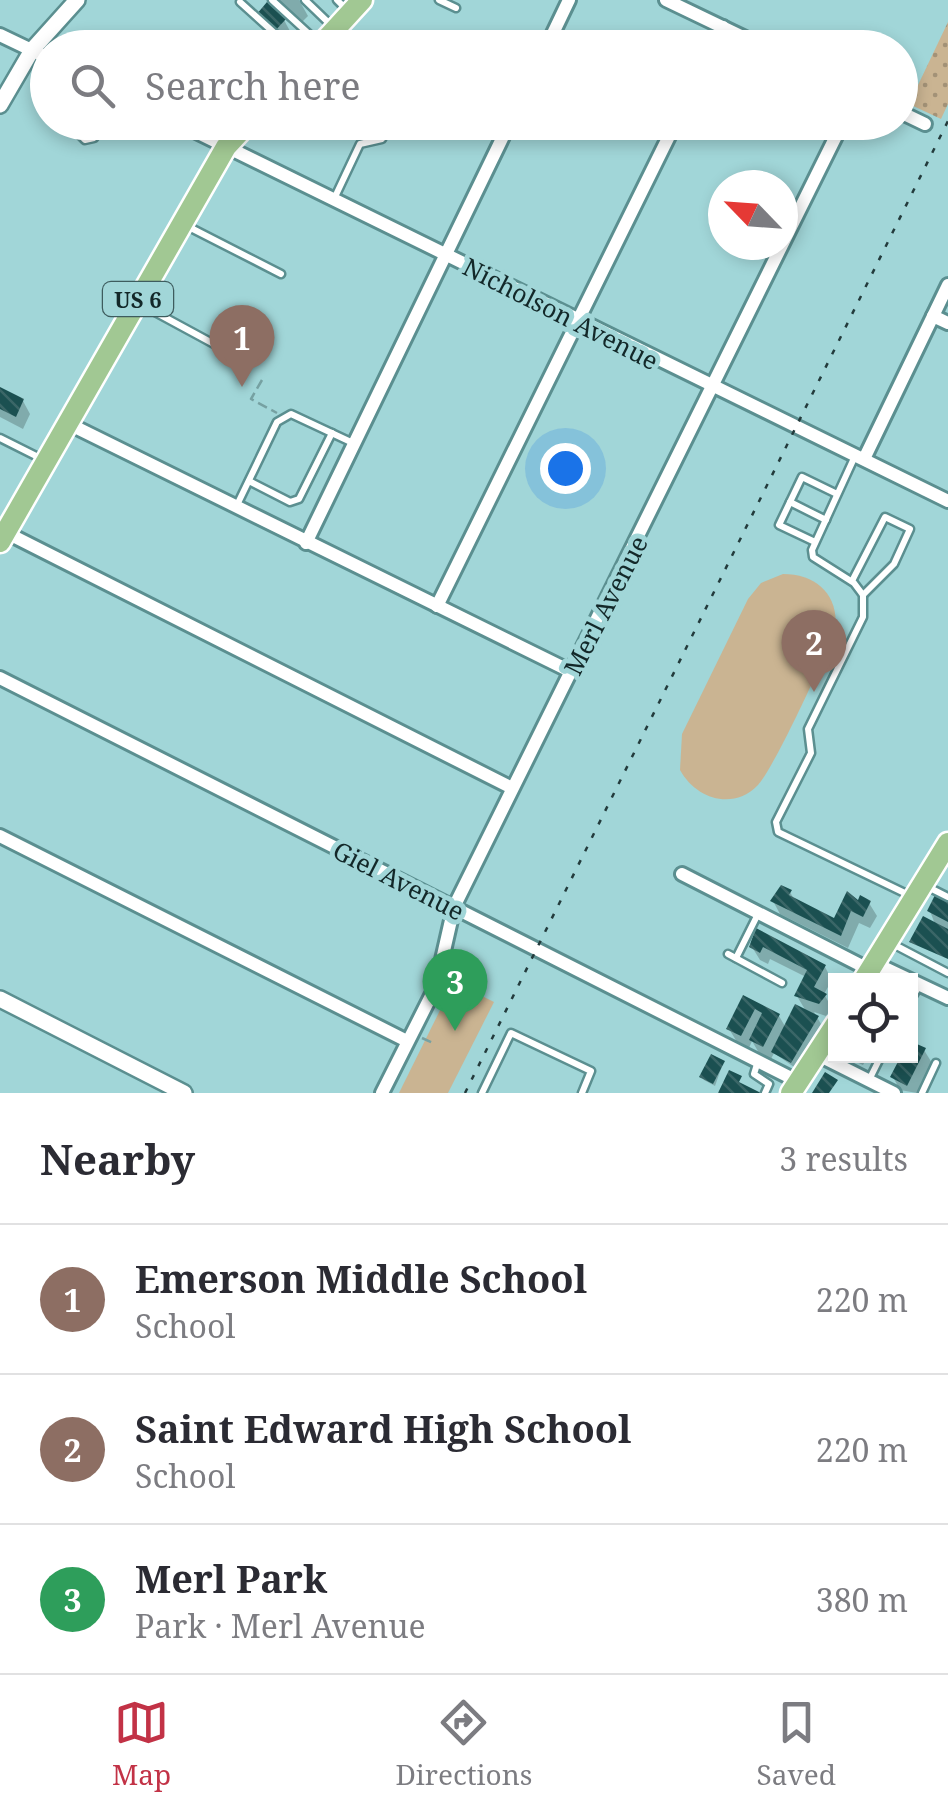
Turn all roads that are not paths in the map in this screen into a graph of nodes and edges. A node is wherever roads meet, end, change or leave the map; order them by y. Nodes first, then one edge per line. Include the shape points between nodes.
1 (77, 0) edge
2 (272, 0) edge
3 (305, 0) edge
4 (439, 0) edge
5 (569, 0) edge
6 (666, 0) edge
7 (240, 2) dead end
8 (349, 4) edge
9 (456, 8) dead end
10 (723, 27) junction
11 (50, 30) edge
12 (271, 30) edge
13 (312, 30) edge
14 (320, 30) edge
15 (332, 30) edge
16 (555, 30) edge
17 (722, 30) edge
18 (729, 30) edge
19 (0, 35) edge
20 (30, 49) edge
21 (30, 53) edge
22 (0, 105) edge
23 (918, 121) edge
24 (925, 124) dead end
25 (212, 140) edge
26 (232, 140) edge
27 (378, 140) edge
28 (501, 140) edge
29 (667, 140) edge
30 (835, 140) edge
31 (226, 147) junction
32 (334, 200) junction
33 (182, 224) junction
34 (445, 255) junction
35 (280, 274) dead end
36 (948, 285) edge
37 (137, 302) junction
38 (933, 316) junction
39 (577, 322) junction
40 (948, 324) edge
41 (260, 352) dead end
42 (714, 389) junction
43 (67, 423) junction
44 (332, 433) junction
45 (0, 438) edge
46 (354, 444) junction
47 (860, 457) junction
48 (46, 461) junction
49 (249, 480) junction
50 (837, 494) junction
51 (948, 501) edge
52 (790, 502) junction
53 (236, 507) junction
54 (826, 520) junction
55 (3, 537) edge
56 (815, 542) junction
57 (306, 543) junction
58 (852, 581) junction
59 (863, 594) junction
60 (437, 606) junction
61 (572, 672) junction
62 (0, 678) edge
63 (512, 788) junction
64 (0, 836) edge
65 (948, 843) edge
66 (682, 874) dead end
67 (918, 891) junction
68 (948, 897) edge
69 (454, 907) junction
70 (759, 913) junction
71 (888, 942) junction
72 (869, 971) edge
73 (948, 973) edge
74 (782, 983) dead end
75 (920, 984) junction
76 (918, 987) edge
77 (948, 998) edge
78 (0, 999) edge
79 (828, 1036) edge
80 (407, 1041) junction
81 (816, 1054) junction
82 (758, 1061) junction
83 (878, 1063) edge
84 (936, 1063) dead end
85 (868, 1080) junction
86 (795, 1087) edge
87 (184, 1093) edge
88 (382, 1093) edge
89 (482, 1093) edge
90 (582, 1093) edge
91 (766, 1093) edge
92 (894, 1093) edge
93 (922, 1093) edge

1 - 11 street
2 - 13 lane
3 - 14 lane
4 - 9 lane
5 - 16 street
6 - 10 street
7 - 12 lane
8 - 15 main road
10 - 17 street
10 - 18 street
19 - 20 street
21 - 22 street
23 - 24 street
25 - 31 street, Nicholson Avenue
26 - 31 main road, US 6
27 - 32 lane via 360,144
28 - 34 street
29 - 39 street
30 - 42 street, Merl Avenue
31 - 32 street, Nicholson Avenue
31 - 33 main road, US 6
32 - 34 street, Nicholson Avenue
33 - 35 lane
33 - 37 main road, US 6
34 - 39 street, Nicholson Avenue
34 - 46 street
36 - 38 street
37 - 41 lane via 238,357
37 - 43 main road, US 6
38 - 40 street
38 - 47 street
39 - 42 street, Nicholson Avenue
39 - 60 street
42 - 47 street, Nicholson Avenue
42 - 61 street, Merl Avenue
43 - 48 main road, US 6
43 - 53 street
44 - 46 lane
44 - 49 lane via 291,414 276,422
44 - 49 lane via 299,499 290,502
45 - 48 lane
46 - 57 street
47 - 50 lane
47 - 51 street, Nicholson Avenue
48 - 55 main road, US 6
49 - 53 lane
50 - 52 lane via 802,477
50 - 54 lane
52 - 54 lane
52 - 56 lane via 779,525
53 - 57 street
54 - 56 lane
55 - 63 street
56 - 58 lane via 813,558
57 - 60 street
58 - 59 lane
58 - 59 lane via 885,518 910,530 894,564
59 - 67 lane via 863,617 808,729 810,753 776,822 778,832
60 - 61 street
61 - 63 street, Merl Avenue
62 - 69 street, Giel Avenue
63 - 69 street, Merl Avenue
64 - 80 street
65 - 67 main road
66 - 70 street
67 - 68 lane
67 - 71 main road
69 - 80 street, Merl Avenue via 436,986
69 - 82 street, Giel Avenue
70 - 72 street
70 - 74 lane via 732,956
71 - 72 main road
71 - 73 lane
72 - 75 street
75 - 76 lane
75 - 77 street
78 - 87 street
79 - 81 main road
80 - 88 street, Merl Avenue
81 - 85 street
81 - 86 main road
82 - 86 street, Giel Avenue
82 - 91 lane via 754,1074 769,1084
83 - 85 lane
84 - 93 lane
85 - 92 street
89 - 90 lane via 511,1033 591,1071

